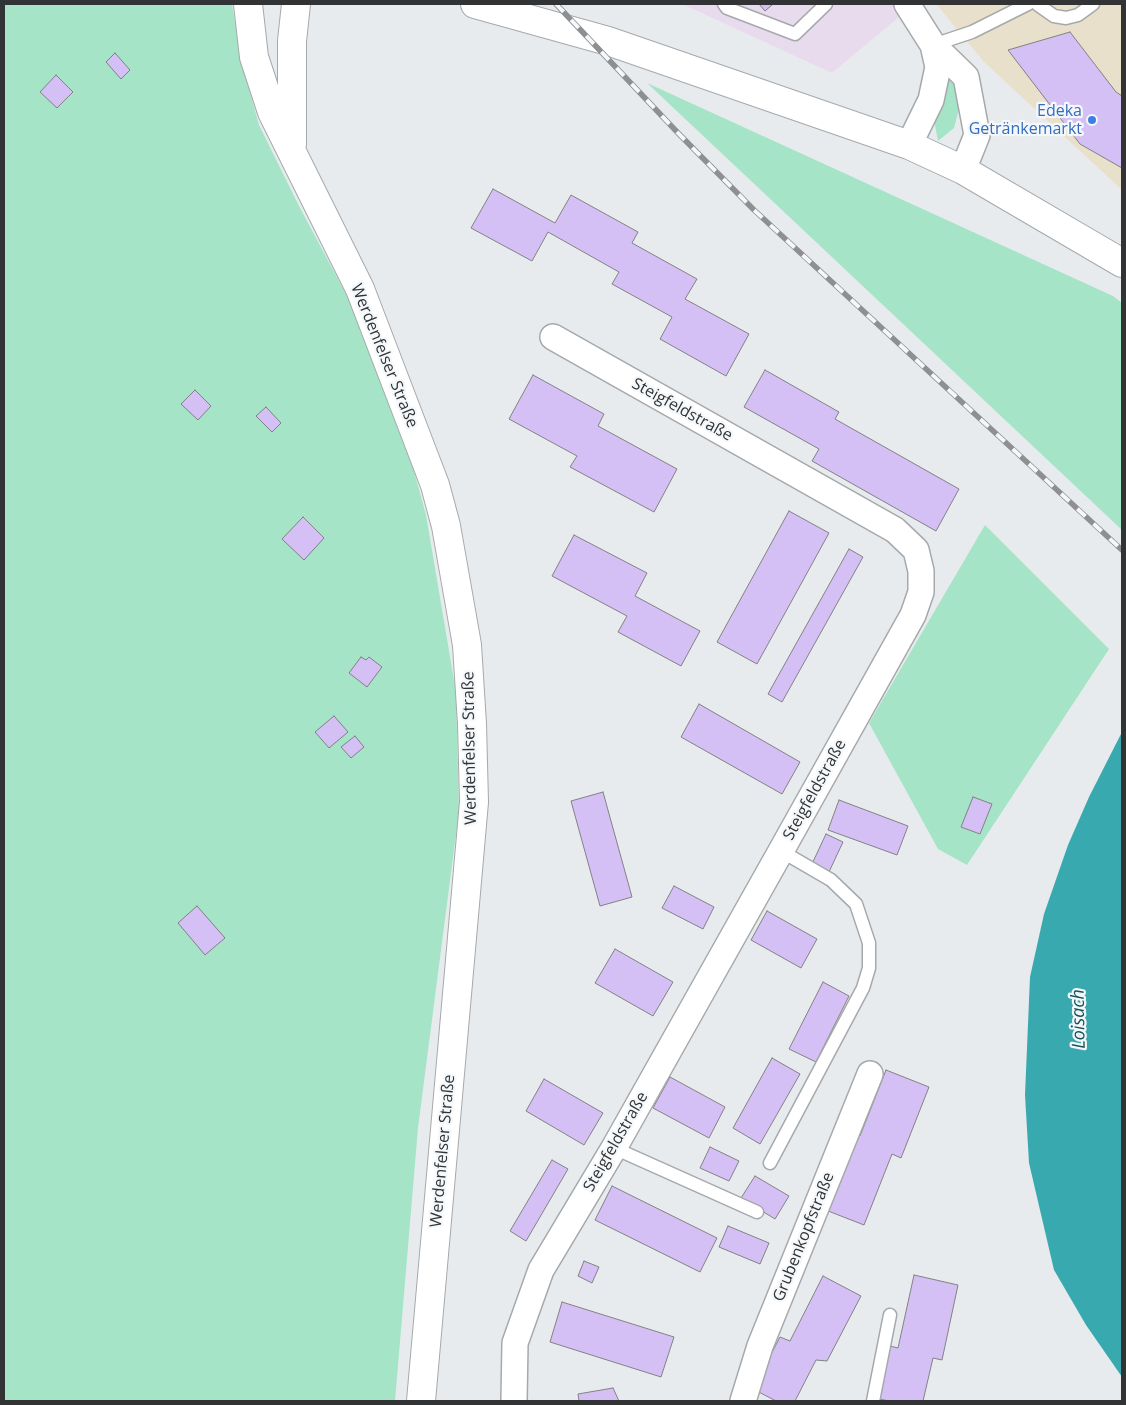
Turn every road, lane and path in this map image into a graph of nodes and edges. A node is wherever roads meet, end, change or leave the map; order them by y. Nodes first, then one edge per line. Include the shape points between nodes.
1 (248, 4) edge
2 (296, 4) edge
3 (474, 4) edge
4 (724, 4) edge
5 (826, 4) edge
6 (907, 4) edge
7 (1028, 4) edge
8 (1037, 4) edge
9 (1093, 4) edge
10 (933, 45) junction
11 (909, 145) junction
12 (293, 155) junction
13 (963, 170) junction
14 (1122, 263) edge
15 (553, 337) dead end
16 (780, 852) junction
17 (870, 1074) dead end
18 (614, 1148) junction
19 (770, 1163) dead end
20 (757, 1212) dead end
21 (890, 1315) dead end
22 (421, 1401) edge
23 (514, 1401) edge
24 (743, 1401) edge
25 (873, 1401) edge

1 - 12 street, Werdenfelser Straße via 254,57 272,112
2 - 12 street, Werdenfelser Straße via 292,41
3 - 11 street via 608,41
4 - 5 lane via 795,34
6 - 10 street
7 - 10 lane via 972,32
8 - 9 lane via 1054,16 1066,18 1078,15
10 - 11 street via 938,67 932,100
10 - 13 street via 966,78 977,136
11 - 13 street
12 - 22 street, Werdenfelser Straße via 360,290 435,485 446,526 467,644 474,802
13 - 14 street
15 - 16 street, Steigfeldstraße via 895,530 916,550 921,570 920,592 912,615
16 - 18 street, Steigfeldstraße
16 - 19 lane via 831,880 856,904 869,943 869,968 863,988
17 - 24 street, Grubenkopfstraße via 760,1346
18 - 20 lane
18 - 23 street, Steigfeldstraße via 540,1270 515,1342
21 - 25 lane

